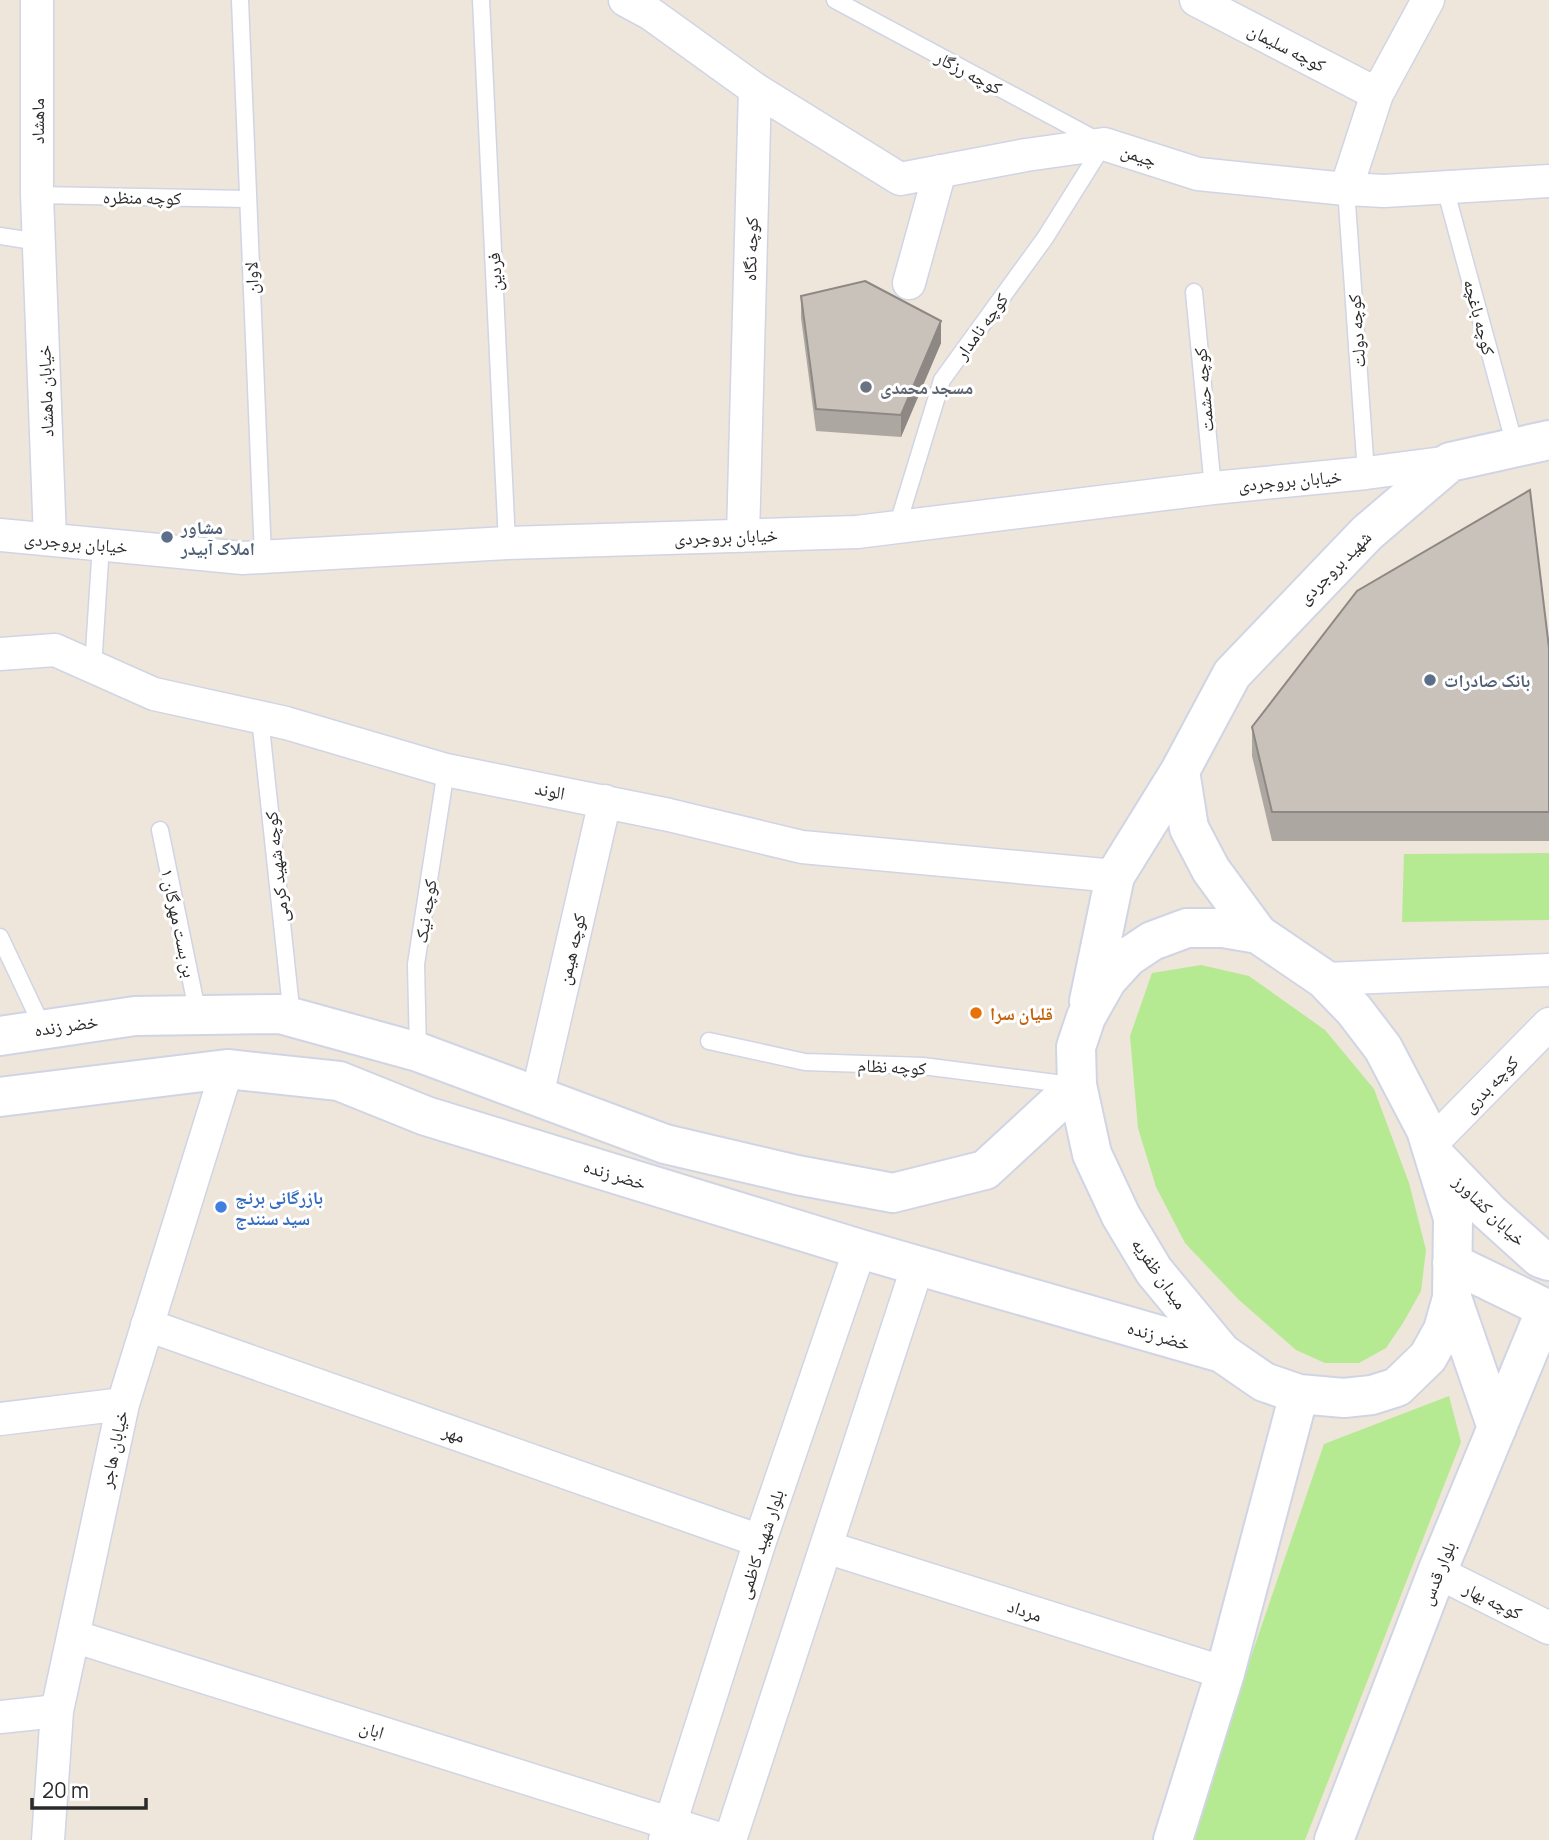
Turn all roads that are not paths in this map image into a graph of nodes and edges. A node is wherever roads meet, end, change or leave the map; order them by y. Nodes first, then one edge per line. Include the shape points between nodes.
1 (37, 0) edge
2 (240, 0) edge
3 (481, 0) edge
4 (835, 0) edge
5 (1196, 0) edge
6 (1428, 0) edge
7 (645, 5) edge
8 (754, 89) junction
9 (1377, 94) junction
10 (1104, 144) junction
11 (940, 171) junction
12 (1549, 181) edge
13 (1445, 188) junction
14 (1346, 189) junction
15 (37, 195) junction
16 (248, 199) junction
17 (0, 236) edge
18 (39, 242) junction
19 (909, 283) dead end
20 (1194, 292) dead end
21 (1532, 443) edge
22 (1450, 461) junction
23 (1367, 473) junction
24 (1213, 488) junction
25 (897, 527) junction
26 (0, 535) edge
27 (743, 536) junction
28 (50, 540) junction
29 (507, 543) junction
30 (102, 545) junction
31 (262, 557) junction
32 (0, 654) edge
33 (93, 667) junction
34 (260, 718) junction
35 (446, 770) junction
36 (1180, 771) junction
37 (605, 801) junction
38 (160, 830) dead end
39 (1115, 876) junction
40 (1258, 934) junction
41 (0, 937) edge
42 (1549, 970) edge
43 (1324, 979) junction
44 (198, 1015) junction
45 (292, 1017) junction
46 (1086, 1017) junction
47 (1549, 1024) edge
48 (43, 1028) junction
49 (0, 1036) edge
50 (709, 1041) dead end
51 (418, 1052) junction
52 (227, 1069) junction
53 (1077, 1085) junction
54 (537, 1096) junction
55 (0, 1097) edge
56 (1432, 1150) junction
57 (860, 1249) junction
58 (1549, 1261) edge
59 (918, 1265) junction
60 (1452, 1280) junction
61 (1547, 1310) edge
62 (147, 1325) junction
63 (1222, 1353) junction
64 (1300, 1394) junction
65 (123, 1404) junction
66 (0, 1419) edge
67 (1497, 1428) junction
68 (760, 1541) junction
69 (826, 1547) junction
70 (1437, 1572) junction
71 (1549, 1628) edge
72 (73, 1636) junction
73 (1225, 1673) junction
74 (57, 1711) junction
75 (0, 1717) edge
76 (668, 1831) edge
77 (48, 1840) edge
78 (723, 1840) edge
79 (730, 1840) edge
80 (1173, 1840) edge
81 (1334, 1840) edge

1 - 15 street, ماهشاد
2 - 16 lane, لاوان
3 - 29 lane, فردین
4 - 10 lane, کوچه رزگار
5 - 9 street, کوچه سلیمان
6 - 9 street
7 - 8 street
8 - 11 street, چیمن via 901,179
8 - 27 street, کوچه نگاه
9 - 14 street
10 - 11 street, چیمن
10 - 14 street, چیمن via 1198,174
10 - 25 lane, کوچه نامدار via 1045,238 942,380
11 - 19 street
12 - 13 street, چیمن
13 - 14 street, چیمن
13 - 21 lane, کوچه باغچه
14 - 23 lane, کوچه دولت
15 - 16 lane, کوچه منظره
15 - 18 street, ماهشاد
16 - 31 lane, لاوان
17 - 18 lane
18 - 28 street, خیابان ماهشاد
20 - 24 lane, کوچه حشمت
21 - 22 street, شهید بروجردی
22 - 23 street, خیابان بروجردی
22 - 36 street, شهید بروجردی via 1367,533 1232,674
23 - 24 street, خیابان بروجردی
24 - 25 street, خیابان بروجردی
25 - 27 street, خیابان بروجردی
26 - 28 street, خیابان بروجردی
27 - 29 street, خیابان بروجردی
28 - 30 street, خیابان بروجردی
29 - 31 street, خیابان بروجردی
30 - 31 street, خیابان بروجردی
30 - 33 lane
32 - 33 street, الوند via 55,650
33 - 34 street, الوند via 154,694
34 - 35 street, الوند
34 - 45 lane, کوچه شهید کرمی
35 - 37 street, الوند
35 - 51 lane, کوچه نیک via 416,964
36 - 39 street, شهید بروجردی
36 - 40 street via 1189,828 1211,870
37 - 39 street, الوند via 802,847
37 - 54 street, کوچه هیمن
38 - 44 lane, بن بست مهرگان ۱
39 - 46 street
40 - 43 street, میدان ظفریه
40 - 46 street, میدان ظفریه via 1187,928 1152,941 1128,957 1107,980
41 - 48 lane
42 - 43 street
43 - 56 street, میدان ظفریه via 1383,1048
44 - 45 street, خضر زنده
44 - 48 street, خضر زنده via 135,1016
45 - 51 street, خضر زنده
46 - 53 street, میدان ظفریه via 1076,1047
47 - 56 street, کوچه بدری
48 - 49 street, خضر زنده
50 - 53 lane, کوچه نظام via 805,1062 923,1066
51 - 54 street, خضر زنده
52 - 55 street, خضر زنده
52 - 57 street, خضر زنده via 340,1082 426,1116
52 - 62 street, خیابان هاجر
53 - 54 street, خضر زنده via 985,1170 893,1193 665,1144
53 - 63 street, میدان ظفریه via 1092,1154 1121,1216 1154,1271
56 - 58 street, خیابان کشاورز via 1489,1212
56 - 60 street, میدان ظفریه via 1453,1218
57 - 59 street, خضر زنده
57 - 68 street, بلوار شهید کاظمی
59 - 63 street, خضر زنده
59 - 69 street
60 - 61 street
60 - 64 street, میدان ظفریه via 1443,1330 1428,1357 1397,1387 1344,1398
60 - 67 street
61 - 67 street, بلوار قدس
62 - 65 street, خیابان هاجر
62 - 68 street, مهر
63 - 64 street, میدان ظفریه via 1264,1382
64 - 73 street
65 - 66 street
65 - 72 street, خیابان هاجر
67 - 70 street, بلوار قدس
68 - 76 street, بلوار شهید کاظمی
69 - 73 street, مرداد
69 - 79 street
70 - 71 street, کوچه بهار
70 - 81 street, بلوار قدس
72 - 74 street, خیابان هاجر
72 - 76 street, ابان
73 - 80 street
74 - 75 street
74 - 77 street, خیابان هاجر
76 - 78 street, ابان

